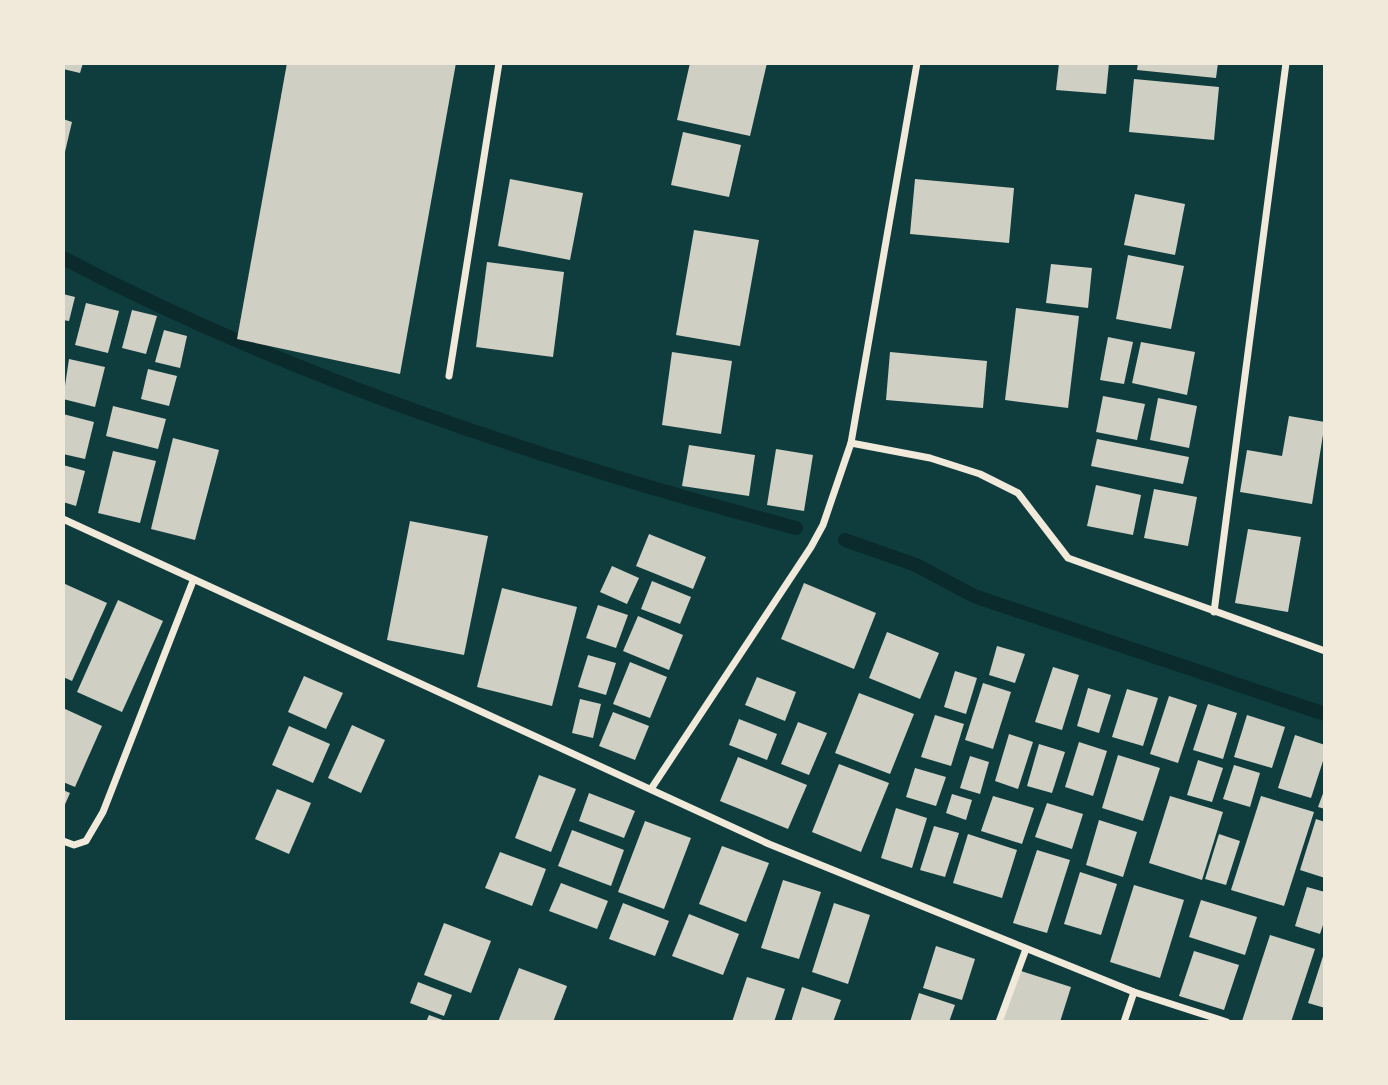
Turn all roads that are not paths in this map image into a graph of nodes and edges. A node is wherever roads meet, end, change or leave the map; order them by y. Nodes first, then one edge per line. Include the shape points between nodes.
1 (499, 63) edge
2 (917, 63) edge
3 (1286, 63) edge
4 (449, 376) dead end
5 (851, 443) junction
6 (63, 519) edge
7 (193, 581) junction
8 (1214, 612) junction
9 (1325, 651) edge
10 (651, 789) junction
11 (63, 841) edge
12 (1026, 949) junction
13 (1134, 992) junction
14 (999, 1022) edge
15 (1124, 1022) edge
16 (1227, 1022) edge

1 - 4 street
2 - 5 street
3 - 8 street
5 - 8 street via 930,458 980,474 1018,493 1068,558
5 - 10 street via 811,547
6 - 7 street
7 - 10 street
7 - 11 street via 103,812 86,841 74,845
8 - 9 street
10 - 12 street via 769,844
12 - 13 street
12 - 14 street
13 - 15 street
13 - 16 street

